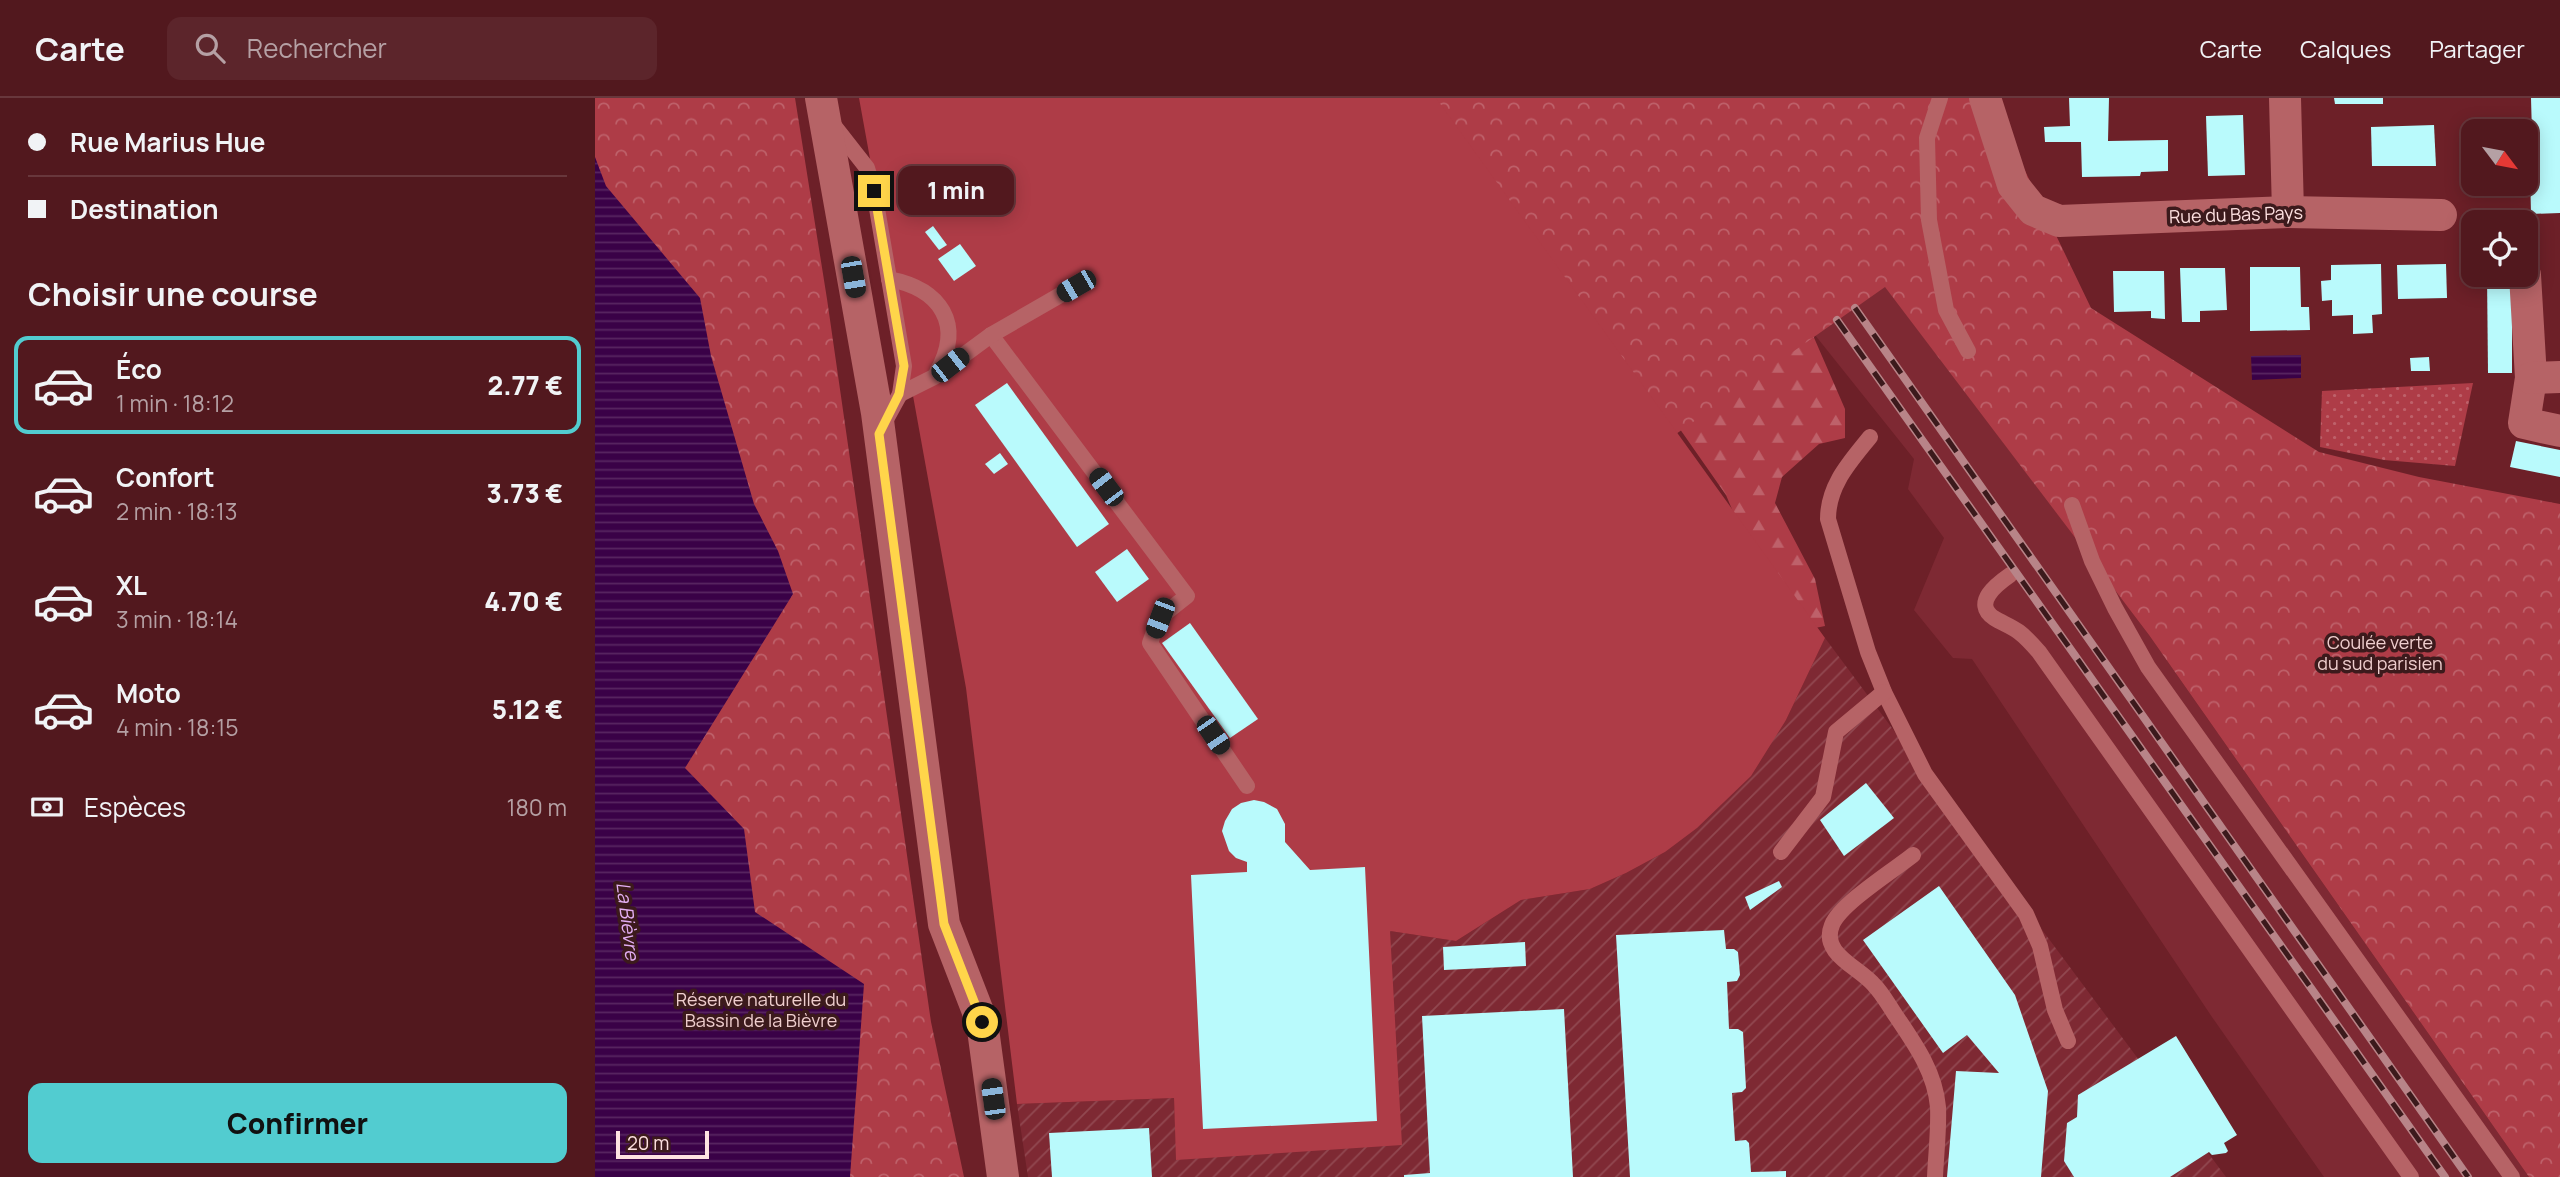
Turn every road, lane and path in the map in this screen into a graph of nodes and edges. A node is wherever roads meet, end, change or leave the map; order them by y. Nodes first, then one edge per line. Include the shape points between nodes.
1 (1940, 98) edge
2 (1985, 98) edge
3 (2285, 98) edge
4 (823, 106) edge
5 (2288, 212) junction
6 (2441, 215) dead end
7 (889, 279) junction
8 (1076, 286) dead end
9 (2531, 287) edge
10 (991, 335) junction
11 (1968, 351) dead end
12 (934, 377) junction
13 (2546, 378) edge
14 (899, 394) junction
15 (2560, 431) edge
16 (879, 434) junction
17 (1870, 437) dead end
18 (2072, 505) dead end
19 (2010, 575) dead end
20 (1884, 692) junction
21 (1247, 786) dead end
22 (1781, 852) dead end
23 (1913, 855) dead end
24 (2068, 1041) dead end
25 (1003, 1177) edge
26 (1935, 1177) edge
27 (2411, 1177) edge
28 (2512, 1177) edge

1 - 11 lane via 1927,138 1929,220 1946,310
2 - 5 street, Rue du Bas Pays via 2013,185 2033,210 2059,221
3 - 5 street
4 - 7 lane via 867,168
4 - 16 street
5 - 6 street, Rue du Bas Pays
7 - 12 lane via 922,289 939,303 949,329 947,354
7 - 14 lane via 904,366
8 - 10 lane
9 - 13 street
10 - 12 lane
10 - 21 lane via 1187,596 1160,618 1150,643
12 - 14 lane
13 - 15 street via 2524,423
14 - 16 lane
16 - 25 street via 944,924 982,1022
17 - 20 lane via 1840,477 1828,505 1828,519
18 - 28 lane via 2092,561 2148,667
19 - 27 lane via 1989,592 1986,610 2039,652
20 - 22 lane via 1836,732 1823,797
20 - 24 lane via 1926,774 2026,914
23 - 26 lane via 1840,912 1831,926 1830,939 1842,960 1876,986 1924,1057 1938,1106

